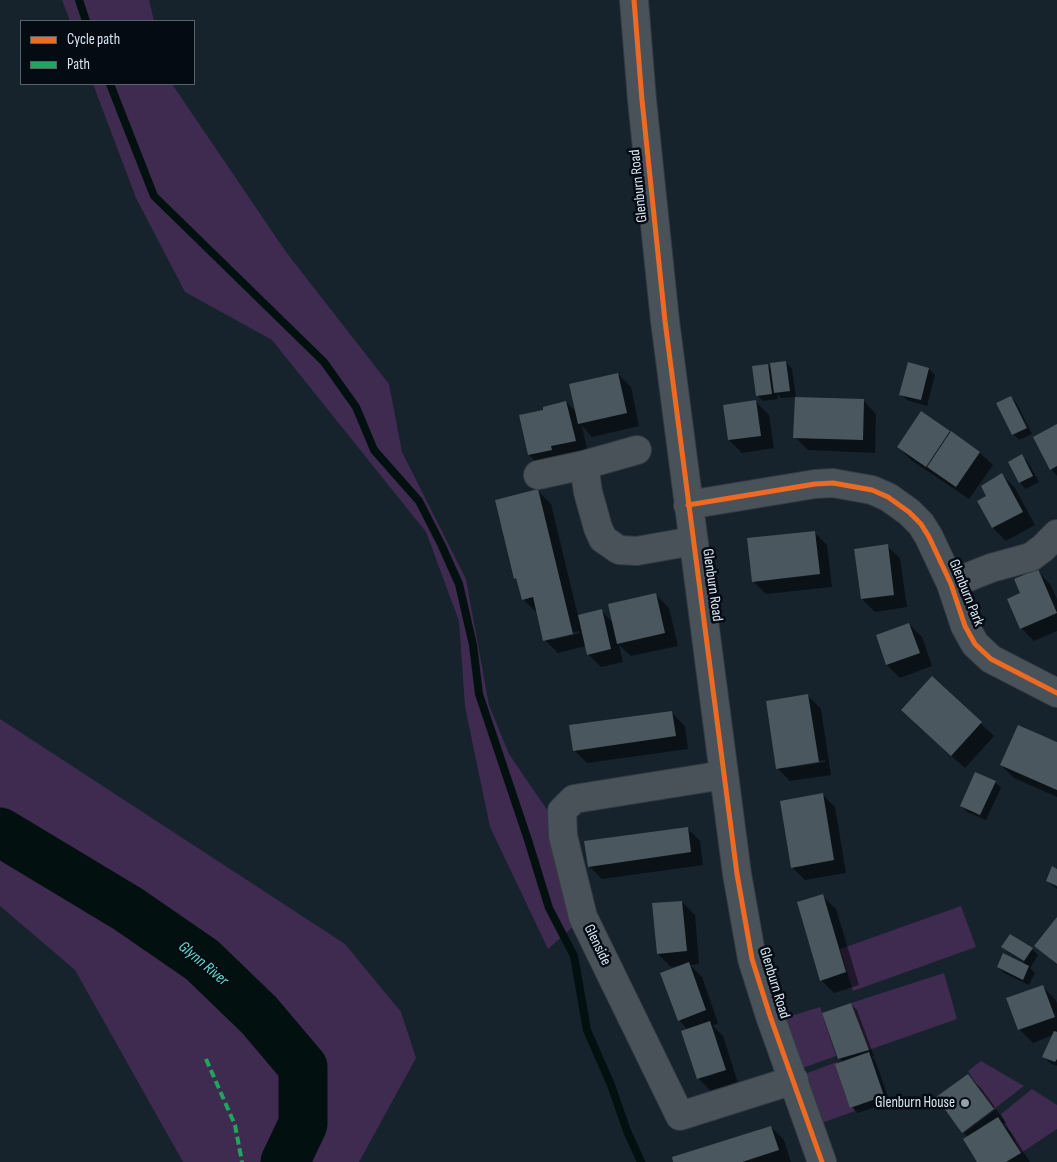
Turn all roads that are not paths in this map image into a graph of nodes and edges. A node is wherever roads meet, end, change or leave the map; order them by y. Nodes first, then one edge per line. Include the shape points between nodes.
1 (634, 0) edge
2 (637, 450) dead end
3 (584, 465) junction
4 (538, 475) dead end
5 (688, 505) junction
6 (1057, 534) edge
7 (693, 541) junction
8 (951, 584) junction
9 (1057, 693) edge
10 (724, 775) junction
11 (794, 1080) junction
12 (822, 1162) edge

1 - 5 street, Glenburn Road via 642,100
2 - 3 street
3 - 4 street
3 - 7 street via 598,528 608,544 631,552
5 - 7 street, Glenburn Road
5 - 8 street, Glenburn Park via 815,484 833,483 872,490 888,497 921,524
6 - 8 street via 1031,557
7 - 10 street, Glenburn Road
8 - 9 street, Glenburn Park via 965,626 975,644 991,659
10 - 11 street, Glenburn Road via 752,959
10 - 11 street, Glenside via 574,799 562,811 563,836 583,917 680,1116
11 - 12 street, Glenburn Road

